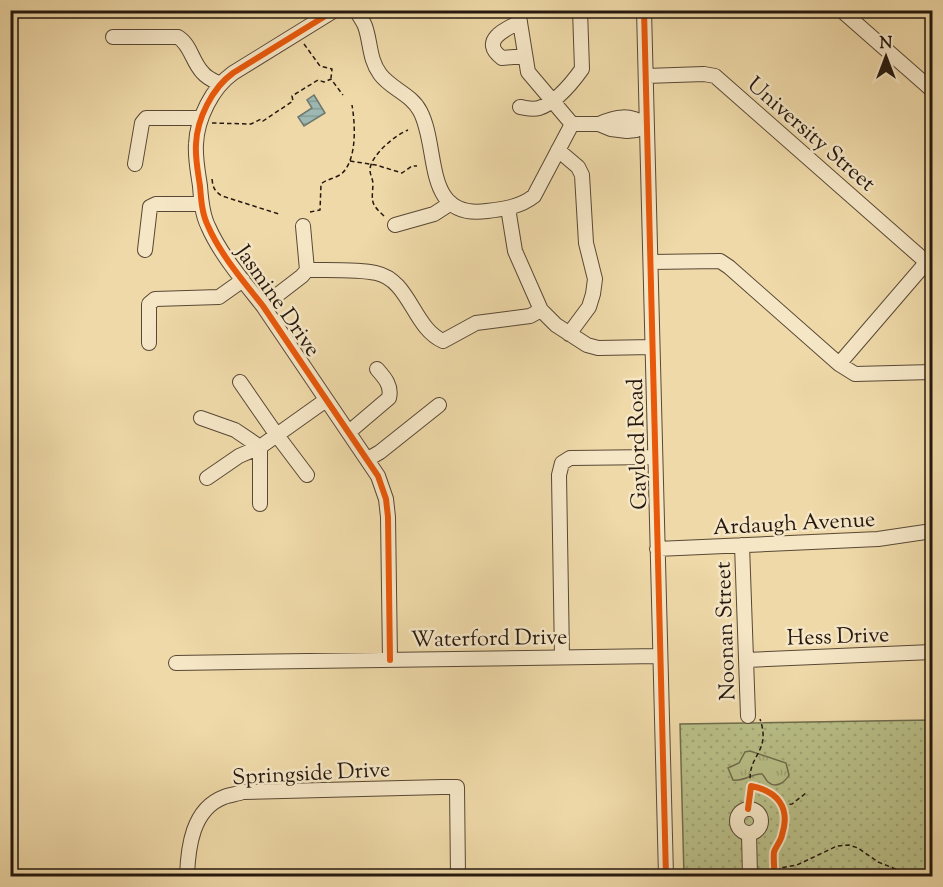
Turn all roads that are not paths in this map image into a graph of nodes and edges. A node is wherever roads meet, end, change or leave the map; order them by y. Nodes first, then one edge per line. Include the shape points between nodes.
1 (335, 10) edge
2 (356, 10) edge
3 (580, 10) edge
4 (644, 10) edge
5 (841, 10) edge
6 (519, 16) edge
7 (113, 37) dead end
8 (525, 56) junction
9 (646, 76) junction
10 (220, 84) junction
11 (933, 90) edge
12 (552, 100) junction
13 (520, 107) dead end
14 (205, 122) junction
15 (572, 124) junction
16 (646, 125) junction
17 (558, 150) junction
18 (135, 164) dead end
19 (451, 203) junction
20 (202, 204) junction
21 (508, 208) junction
22 (390, 221) road end
23 (303, 226) dead end
24 (145, 249) dead end
25 (930, 261) edge
26 (651, 262) junction
27 (307, 270) junction
28 (243, 280) junction
29 (263, 306) junction
30 (541, 310) junction
31 (569, 334) junction
32 (149, 343) dead end
33 (652, 347) junction
34 (839, 364) junction
35 (378, 369) dead end
36 (933, 372) edge
37 (240, 382) dead end
38 (326, 400) junction
39 (439, 405) dead end
40 (201, 418) dead end
41 (349, 432) junction
42 (276, 434) junction
43 (260, 447) junction
44 (655, 457) junction
45 (368, 459) junction
46 (307, 475) dead end
47 (207, 478) dead end
48 (260, 504) dead end
49 (933, 531) edge
50 (742, 545) junction
51 (657, 549) junction
52 (933, 652) edge
53 (659, 656) junction
54 (562, 657) junction
55 (390, 660) junction
56 (746, 660) junction
57 (176, 663) dead end
58 (754, 717) road end
59 (748, 809) road end
60 (188, 876) edge
61 (458, 876) edge
62 (666, 876) edge
63 (750, 876) edge

1 - 10 street, Jasmine Drive
2 - 19 street via 365,25 370,55 381,76 419,108 427,125 437,182
3 - 12 street via 582,69
4 - 9 street, Gaylord Road
5 - 11 street
6 - 8 street
6 - 8 street via 497,35 494,48 502,58
7 - 10 street via 178,37 186,42 203,74
8 - 12 street via 528,72
9 - 16 street, Gaylord Road
9 - 25 street, University Street via 715,76
10 - 14 street, Jasmine Drive
12 - 13 street via 541,108
12 - 15 street
14 - 18 street via 146,118
14 - 20 street, Jasmine Drive via 196,142
15 - 16 street via 599,124 627,131
15 - 17 street
16 - 26 street, Gaylord Road
17 - 21 street via 534,196
17 - 31 street via 582,175 586,243 596,279 589,306
19 - 21 street via 466,212
19 - 22 street via 434,214
20 - 24 street via 150,207
20 - 28 street, Jasmine Drive via 210,230
21 - 30 street via 515,251
23 - 27 street
25 - 34 street
26 - 33 street, Gaylord Road
26 - 34 street via 720,261
27 - 29 street
27 - 30 street via 377,273 387,278 397,285 431,333 442,341 476,323 530,316
28 - 29 street, Jasmine Drive
28 - 32 street via 219,297 155,299 149,303
29 - 38 street, Jasmine Drive
30 - 31 street
31 - 33 street via 598,348
33 - 44 street, Gaylord Road
34 - 36 street via 855,374
35 - 41 street via 391,391 389,398
37 - 42 street
38 - 41 street, Jasmine Drive
38 - 42 street
39 - 45 street
40 - 43 street via 235,430
41 - 45 street, Jasmine Drive
42 - 43 street
42 - 46 street
43 - 47 street
43 - 48 street
44 - 51 street, Gaylord Road
44 - 54 street via 570,458 562,463
45 - 55 street, Jasmine Drive via 386,499 388,517
49 - 50 street, Ardaugh Avenue via 878,539
50 - 51 street, Ardaugh Avenue
50 - 56 street, Noonan Street
51 - 53 street, Gaylord Road
52 - 56 street, Hess Drive
53 - 54 street, Waterford Drive
53 - 62 street, Gaylord Road
54 - 55 street, Waterford Drive
55 - 57 street, Waterford Drive
56 - 58 street, Noonan Street
59 - 63 street via 758,813 761,821 758,830 750,834
60 - 61 street, Springside Drive via 188,851 195,826 222,797 243,792 457,787

